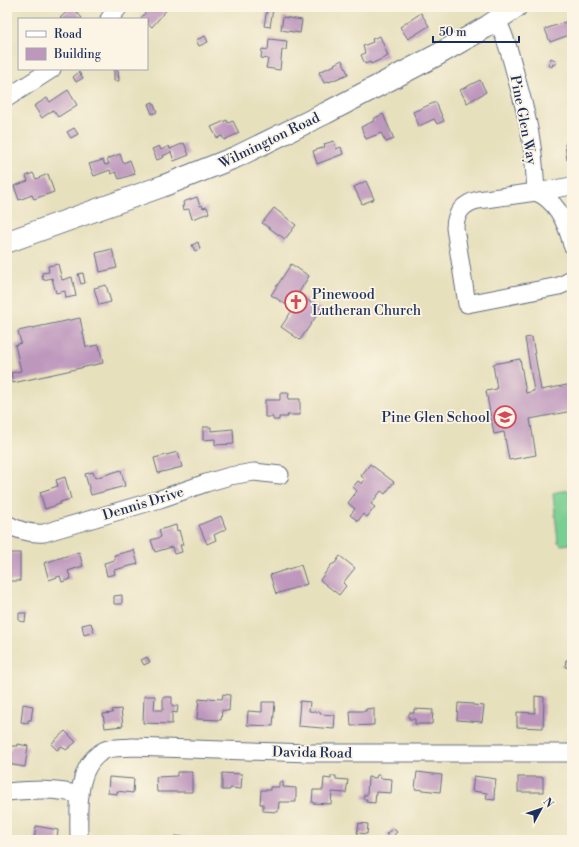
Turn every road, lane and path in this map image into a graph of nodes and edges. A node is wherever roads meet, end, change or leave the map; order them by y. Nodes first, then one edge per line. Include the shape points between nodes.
1 (119, 7) edge
2 (516, 7) edge
3 (110, 18) edge
4 (497, 20) junction
5 (50, 70) edge
6 (7, 98) edge
7 (572, 186) edge
8 (536, 192) junction
9 (7, 242) edge
10 (572, 245) edge
11 (572, 278) edge
12 (280, 476) dead end
13 (7, 524) edge
14 (572, 753) edge
15 (7, 792) edge
16 (80, 795) junction
17 (79, 840) edge

1 - 3 street
2 - 4 main road, Wilmington Road
4 - 8 street, Pine Glen Way via 510,54 525,113 534,162
4 - 9 main road, Wilmington Road via 426,61 236,157
5 - 6 street
7 - 8 street
8 - 10 street via 546,198 561,216
8 - 11 street via 475,201 465,206 458,214 455,228 467,304 559,286
12 - 13 street, Dennis Drive via 254,472 230,476 44,533 26,532
14 - 16 street, Davida Road via 309,753 117,748 108,749 96,756 85,771
15 - 16 street via 50,790
16 - 17 street, Davida Road

